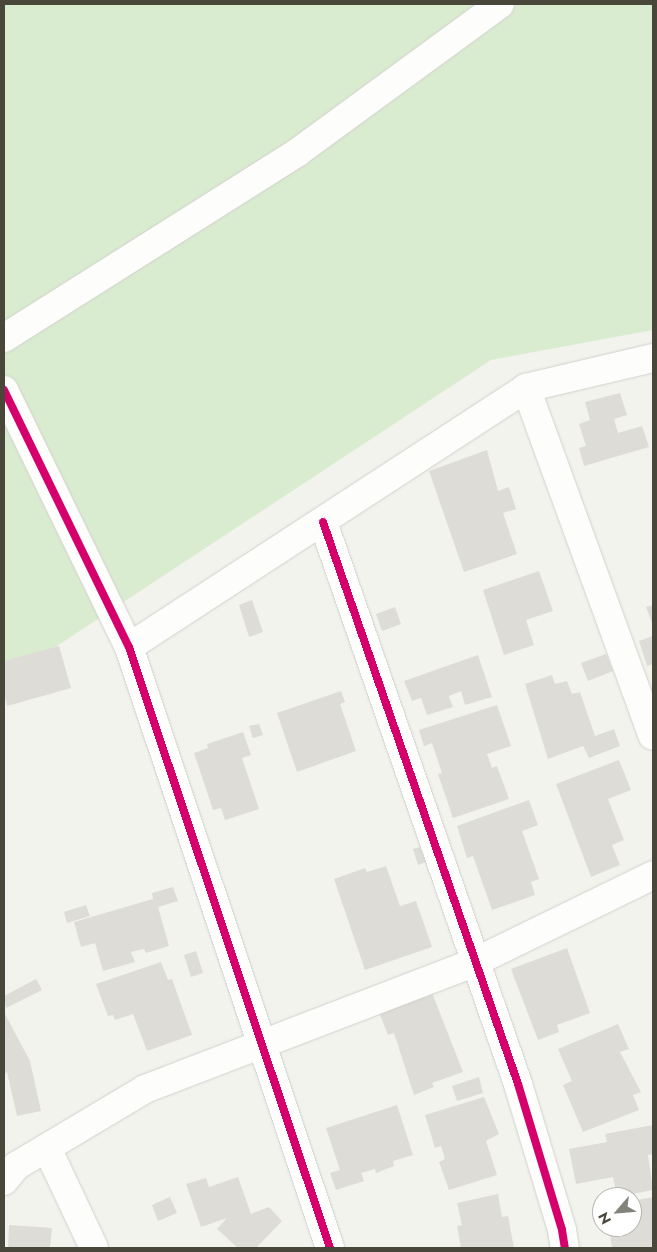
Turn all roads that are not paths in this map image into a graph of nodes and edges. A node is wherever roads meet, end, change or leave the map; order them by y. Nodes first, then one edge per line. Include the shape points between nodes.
1 (500, 4) edge
2 (4, 338) edge
3 (653, 358) edge
4 (526, 388) junction
5 (4, 390) edge
6 (323, 522) junction
7 (129, 647) junction
8 (653, 736) edge
9 (653, 875) edge
10 (475, 962) junction
11 (261, 1042) junction
12 (47, 1148) junction
13 (4, 1181) edge
14 (94, 1248) edge
15 (330, 1248) edge
16 (565, 1248) edge

1 - 2 street via 298,152
3 - 4 street
4 - 6 street
4 - 8 street
5 - 7 street
6 - 7 street
6 - 10 street
7 - 11 street
9 - 10 street
10 - 11 street
10 - 16 street via 520,1093
11 - 12 street via 145,1090
11 - 15 street
12 - 13 street via 16,1166
12 - 14 street

